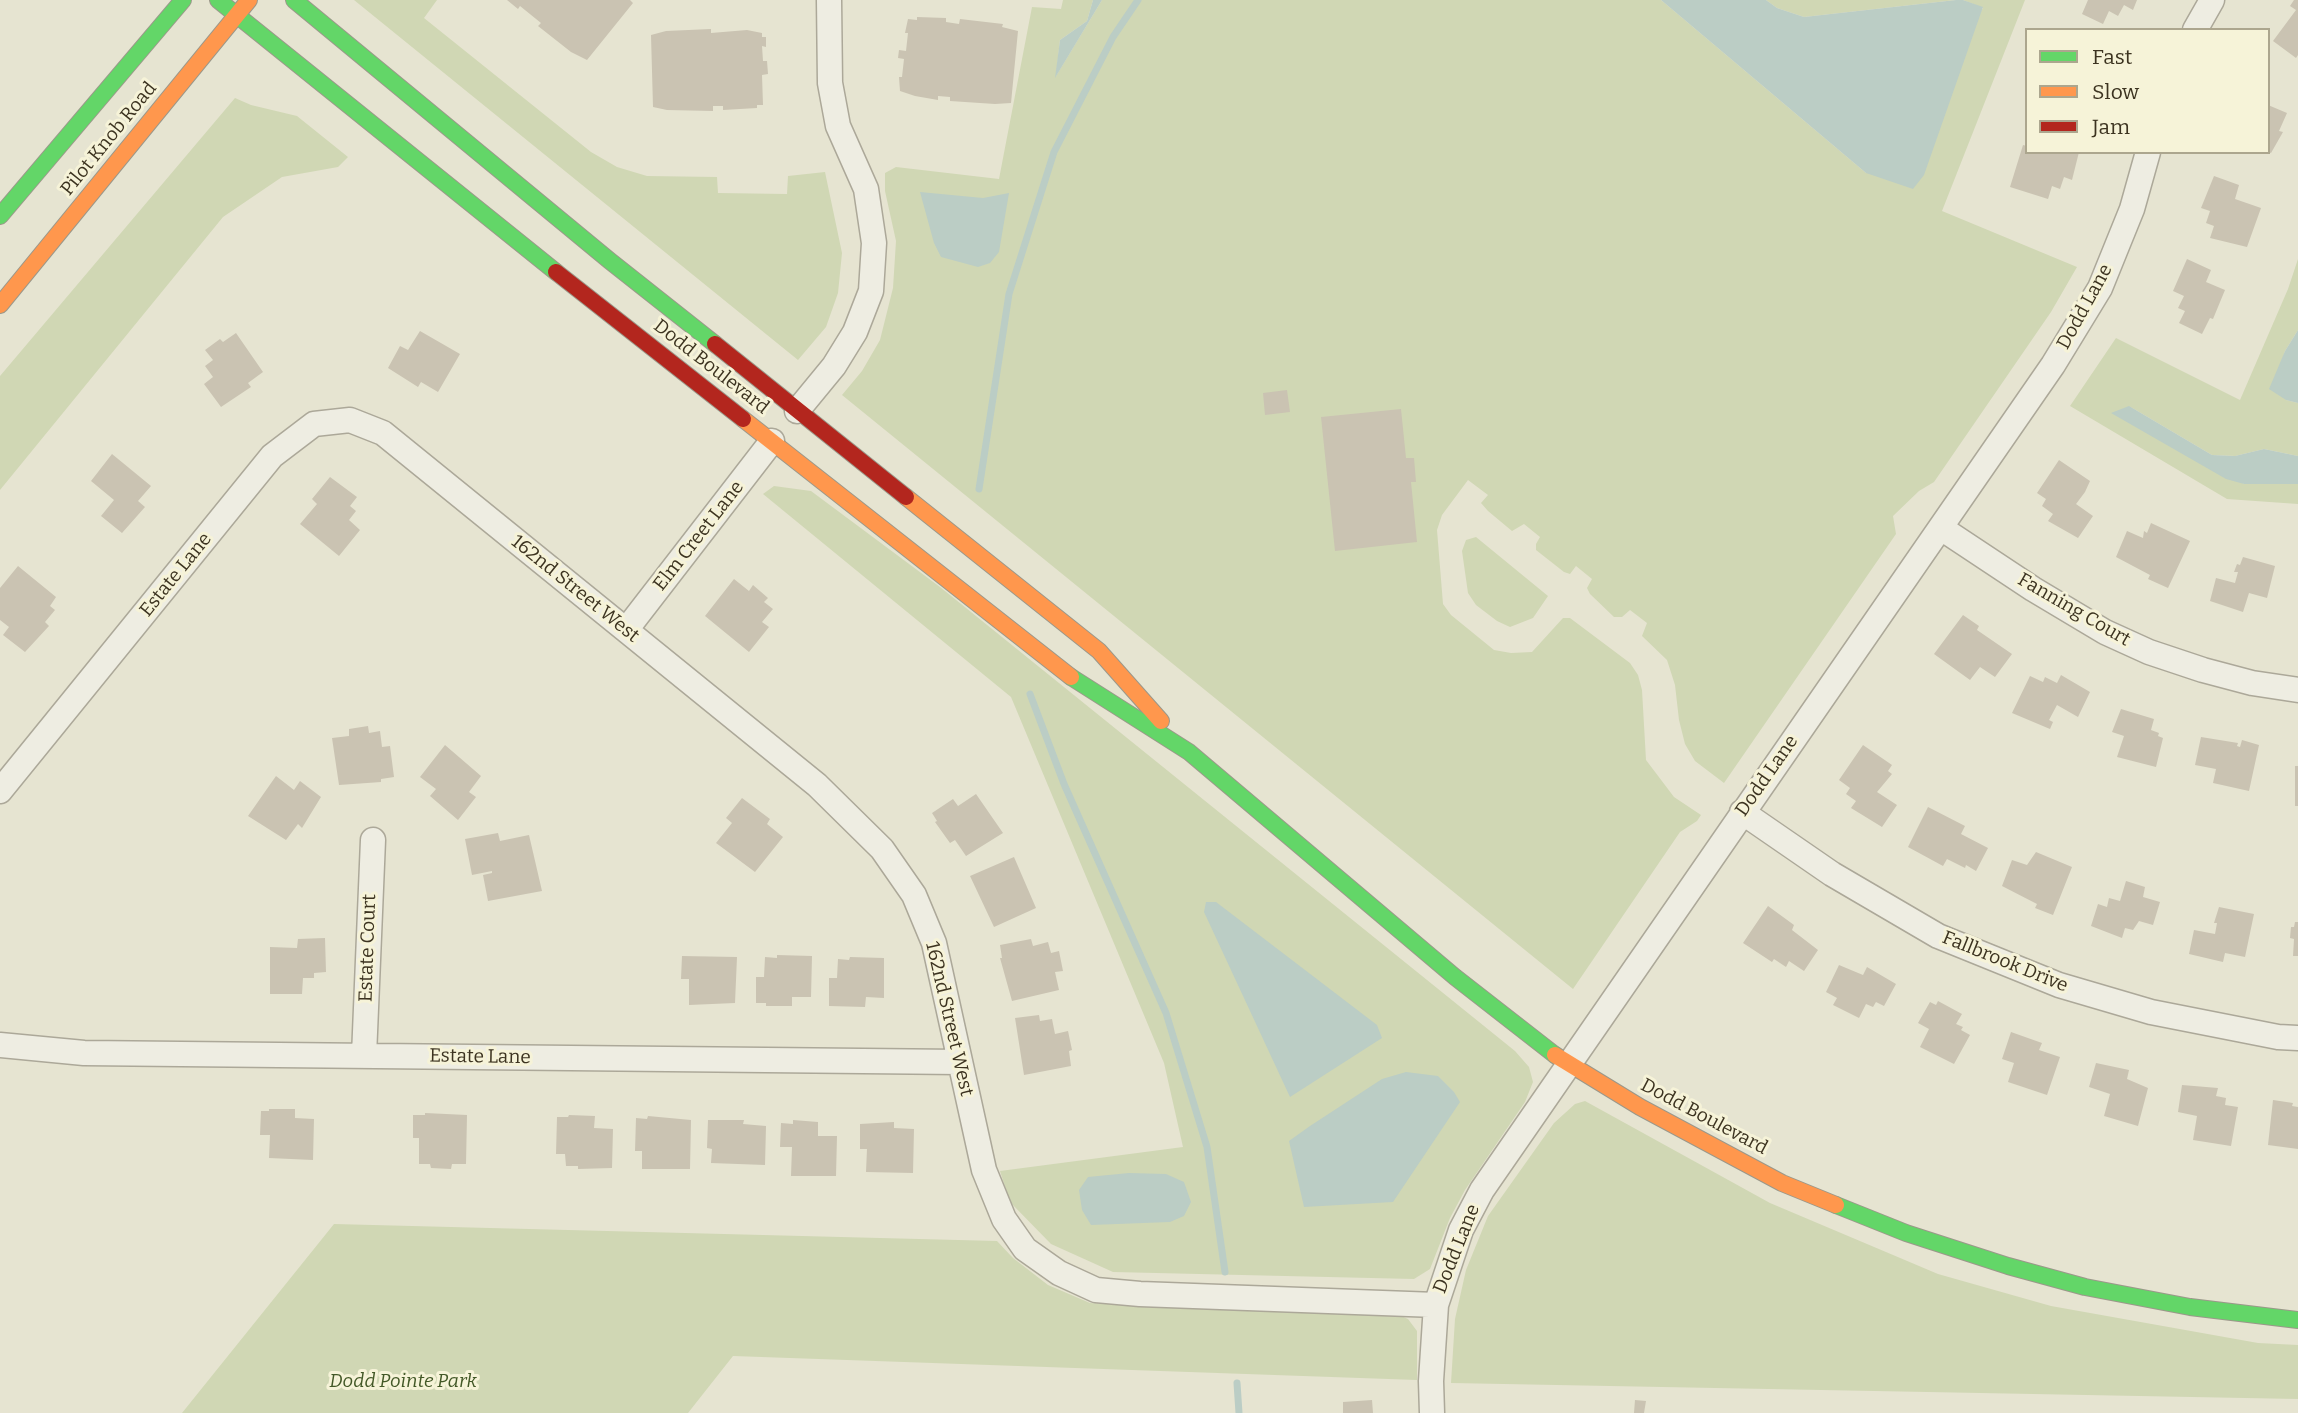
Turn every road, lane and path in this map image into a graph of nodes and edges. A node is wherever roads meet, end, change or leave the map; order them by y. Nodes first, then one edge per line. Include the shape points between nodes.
1 (183, 0) edge
2 (218, 0) edge
3 (249, 0) edge
4 (294, 0) edge
5 (829, 0) edge
6 (2212, 0) edge
7 (237, 15) junction
8 (2196, 28) edge
9 (2147, 154) edge
10 (0, 216) edge
11 (0, 305) edge
12 (797, 411) junction
13 (383, 433) joint
14 (772, 441) junction
15 (1941, 528) junction
16 (626, 630) junction
17 (2298, 690) edge
18 (1189, 752) junction
19 (0, 791) edge
20 (1742, 812) junction
21 (373, 840) dead end
22 (2298, 1038) edge
23 (0, 1045) edge
24 (364, 1056) junction
25 (960, 1062) junction
26 (1567, 1064) junction
27 (1436, 1306) junction
28 (2298, 1320) edge
29 (1432, 1413) edge

1 - 10 street, Pilot Knob Road
2 - 7 street, Dodd Boulevard
3 - 7 street, Pilot Knob Road
4 - 12 street, Dodd Boulevard
5 - 12 street via 830,83 838,126 866,189 874,243 871,291 855,332
6 - 8 street
7 - 11 street, Pilot Knob Road
7 - 14 street, Dodd Boulevard
9 - 15 street, Dodd Lane via 2132,209 2100,288
12 - 18 street, Dodd Boulevard via 1099,651
13 - 16 street, 162nd Street West
13 - 19 street, Estate Lane via 350,420 314,424 272,456
14 - 16 street, Elm Creet Lane
14 - 18 street, Dodd Boulevard via 1071,677
15 - 17 street, Fanning Court via 2105,632 2203,670
15 - 20 street, Dodd Lane
16 - 25 street, 162nd Street West via 817,785 882,849 914,895 934,943
18 - 26 street, Dodd Boulevard via 1455,977
20 - 22 street, Fallbrook Drive via 1832,874 1938,936 2059,985 2151,1012
20 - 26 street, Dodd Lane
21 - 24 street, Estate Court
23 - 24 street, Estate Lane via 84,1053
24 - 25 street, Estate Lane
25 - 27 street, 162nd Street West via 984,1170 1004,1219 1025,1249 1059,1273 1096,1290 1140,1294
26 - 27 street, Dodd Lane via 1482,1190 1461,1230
26 - 28 street, Dodd Boulevard via 1782,1183 1906,1233 2085,1287 2190,1307
27 - 29 street, Dodd Lane

